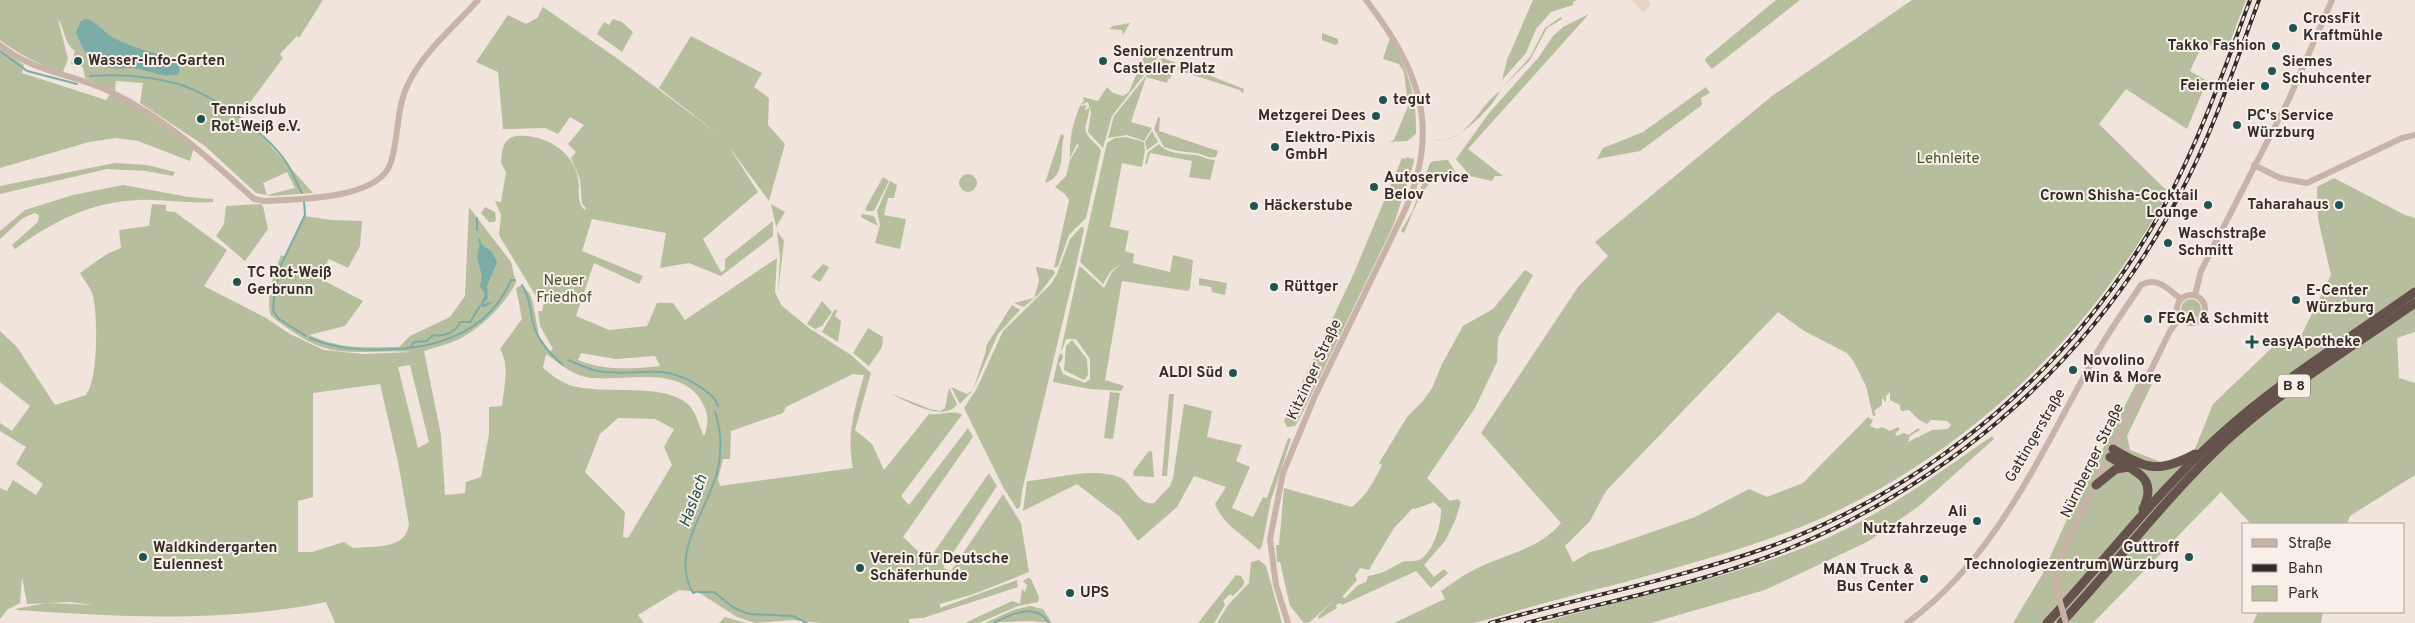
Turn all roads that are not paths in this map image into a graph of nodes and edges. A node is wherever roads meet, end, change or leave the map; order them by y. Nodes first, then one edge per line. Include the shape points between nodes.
1 (478, 0) edge
2 (1366, 0) edge
3 (2332, 0) edge
4 (0, 45) edge
5 (2415, 134) edge
6 (2254, 165) junction
7 (2415, 292) edge
8 (2195, 295) junction
9 (2181, 299) junction
10 (2410, 303) edge
11 (2180, 318) junction
12 (2204, 450) junction
13 (2112, 453) junction
14 (2129, 467) junction
15 (2096, 485) junction
16 (2137, 521) junction
17 (1288, 623) edge
18 (1907, 623) edge
19 (2047, 623) edge
20 (2061, 623) edge
21 (2066, 623) edge

1 - 4 street via 434,45 413,74 401,104 392,160 382,178 365,188 328,196 259,200 194,145 132,104 94,85 36,68
2 - 17 street, Kitzinger Straße via 1400,49 1415,80 1421,118 1419,170 1405,210 1288,457 1276,500 1270,545 1276,585
3 - 6 street via 2289,99
5 - 6 street via 2307,183 2280,178
6 - 8 street via 2201,271
7 - 10 highway, B 8
8 - 9 street
8 - 11 street via 2204,302 2204,314 2193,323
9 - 11 street, Nürnberger Straße via 2177,310
9 - 18 street, Gattingerstraße via 2155,281 2149,280 2140,285 2097,353 1995,531 1966,572
10 - 12 highway, B 8 via 2266,396
10 - 20 highway, B 8 via 2272,402 2225,442 2171,496
11 - 13 street, Nürnberger Straße via 2170,332
12 - 13 highway via 2174,465 2154,468
12 - 16 highway, B 8
13 - 14 highway
13 - 15 street, Nürnberger Straße
14 - 15 highway via 2116,469
14 - 16 highway via 2145,479 2149,488 2148,499
15 - 21 street, Nürnberger Straße, bridge via 2057,572 2057,591
16 - 19 highway, B 8

